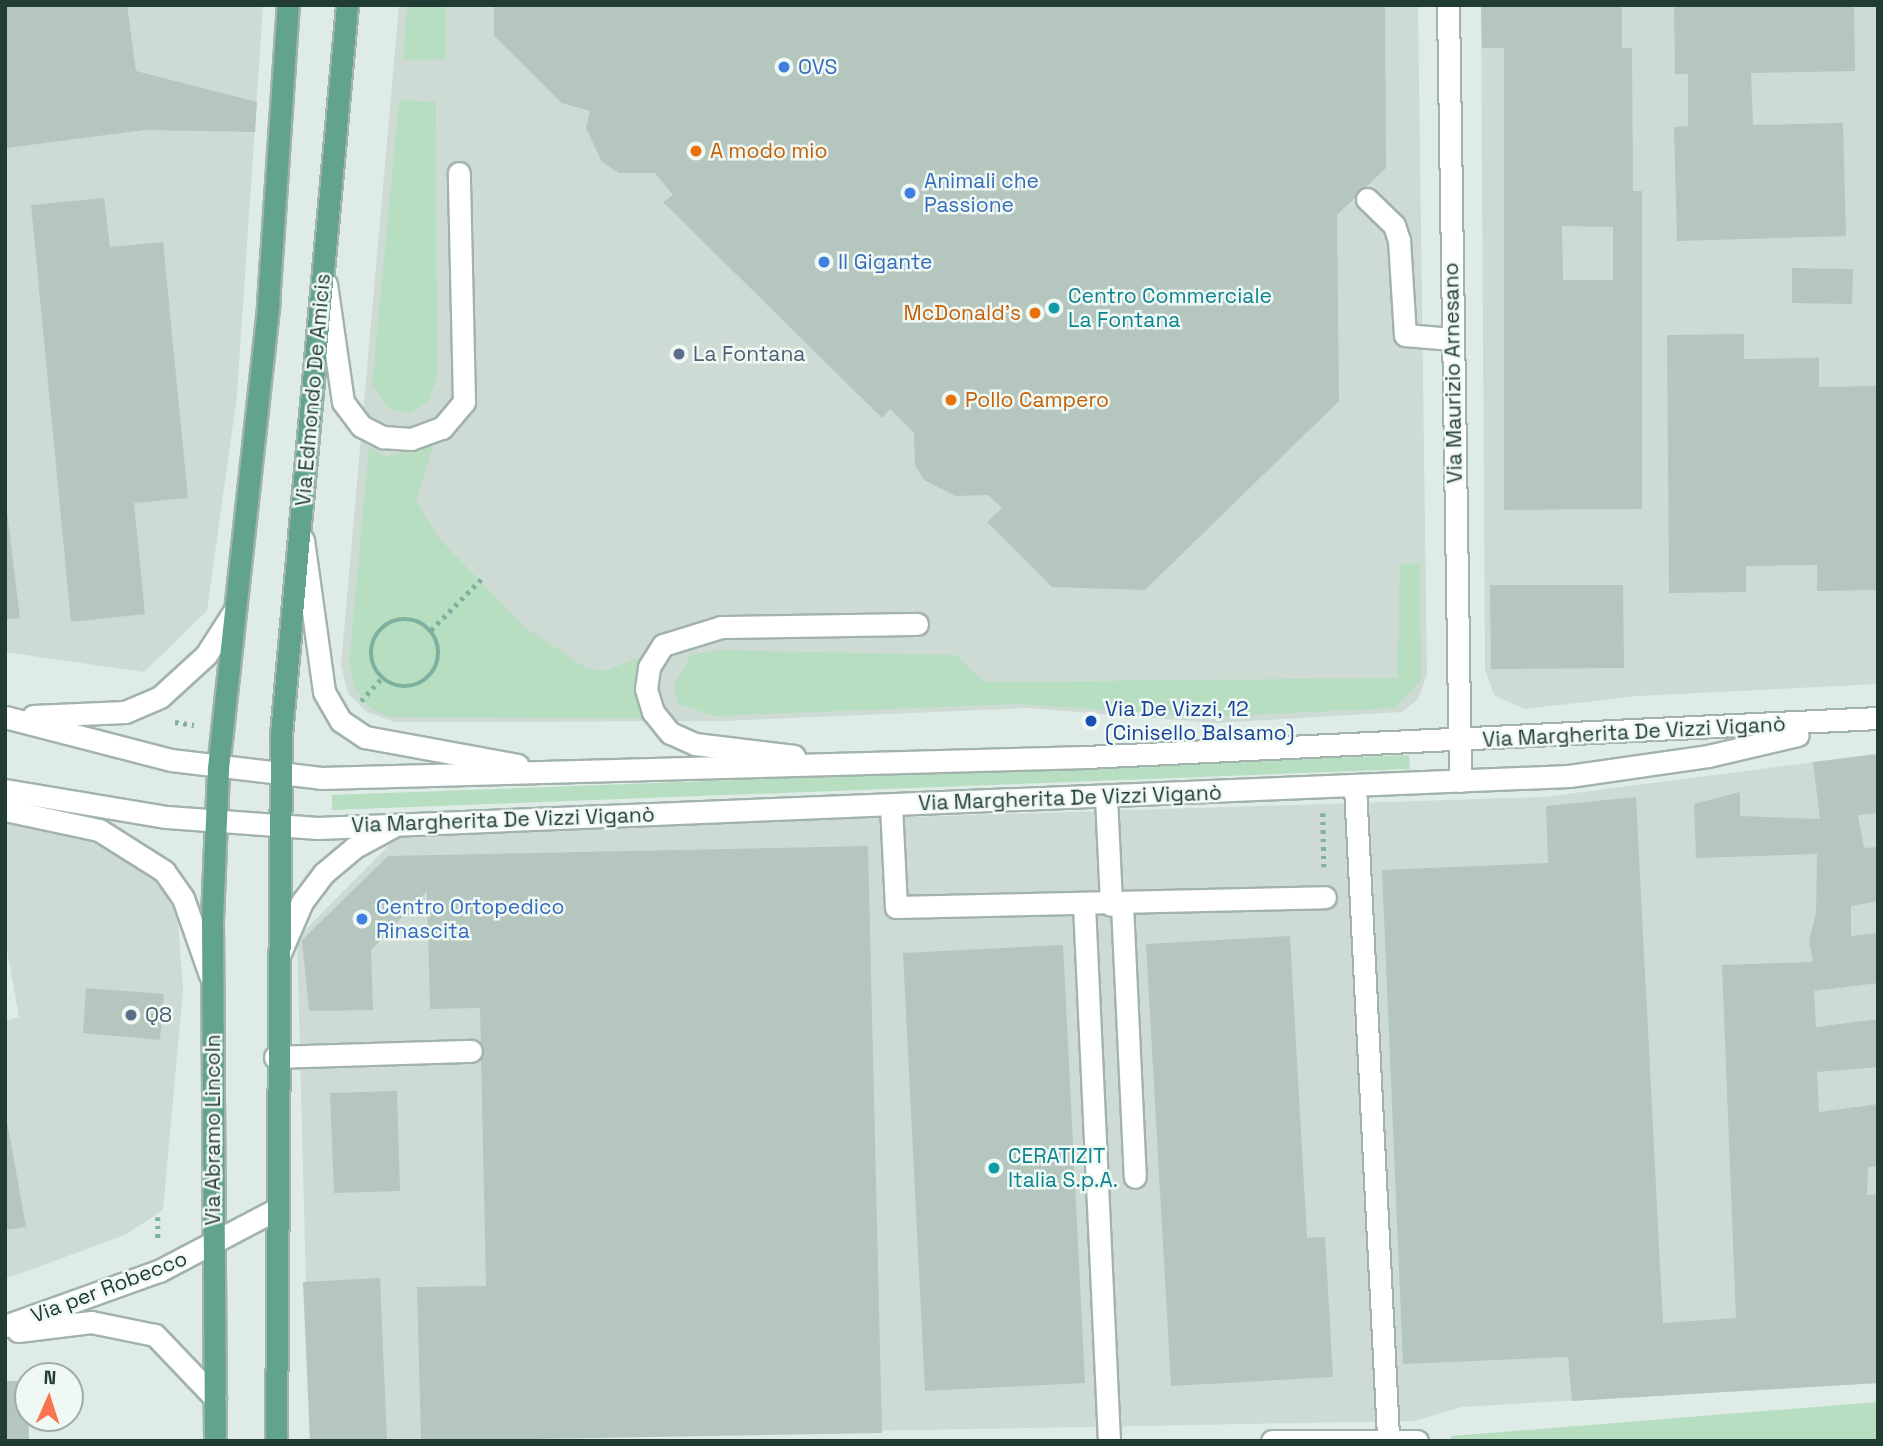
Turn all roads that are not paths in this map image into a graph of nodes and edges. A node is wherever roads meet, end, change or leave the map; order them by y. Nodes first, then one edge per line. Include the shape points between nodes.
1 (288, 5) edge
2 (1448, 5) edge
3 (348, 9) edge
4 (460, 173) dead end
5 (1367, 199) dead end
6 (324, 270) junction
7 (1452, 339) junction
8 (301, 522) junction
9 (233, 613) junction
10 (917, 624) dead end
11 (6, 717) edge
12 (1878, 718) edge
13 (1855, 721) junction
14 (1459, 740) junction
15 (866, 764) junction
16 (218, 768) junction
17 (560, 773) junction
18 (280, 774) junction
19 (1460, 781) junction
20 (1355, 787) junction
21 (5, 790) edge
22 (1106, 797) junction
23 (891, 805) junction
24 (5, 810) edge
25 (217, 820) junction
26 (279, 824) junction
27 (398, 824) junction
28 (1325, 897) road end
29 (1084, 905) junction
30 (1116, 905) junction
31 (275, 964) junction
32 (213, 982) junction
33 (471, 1051) dead end
34 (275, 1057) junction
35 (1135, 1177) dead end
36 (273, 1211) junction
37 (213, 1247) junction
38 (5, 1326) edge
39 (5, 1333) edge
40 (215, 1398) junction
41 (1388, 1437) junction
42 (1417, 1438) edge
43 (215, 1441) edge
44 (276, 1441) edge
45 (1109, 1441) edge
46 (1272, 1441) edge

1 - 9 main road via 268,304
2 - 7 street, Via Maurizio Arnesano
3 - 6 main road, Via Edmondo De Amicis
4 - 6 street via 464,402 442,428 411,439 383,438 360,426 343,402
5 - 7 street via 1394,225 1399,240 1405,335
6 - 8 main road, Via Edmondo De Amicis
7 - 14 street, Via Maurizio Arnesano
8 - 17 street via 324,692 341,721 365,737
8 - 18 main road, Via Edmondo De Amicis
9 - 11 street via 206,655 160,697 125,712
9 - 16 main road
10 - 15 street via 691,632 663,645 649,667 653,712 687,740
11 - 16 street, Via Margherita De Vizzi Viganò
12 - 13 street, Via Margherita De Vizzi Viganò
13 - 14 street, Via Margherita De Vizzi Viganò
13 - 19 street, Via Margherita De Vizzi Viganò via 1708,756 1569,775
14 - 15 street, Via Margherita De Vizzi Viganò
14 - 19 street, Via Maurizio Arnesano
15 - 17 street, Via Margherita De Vizzi Viganò
16 - 18 street, Via Margherita De Vizzi Viganò
16 - 25 main road, Via Abramo Lincoln
17 - 18 street, Via Margherita De Vizzi Viganò
18 - 26 main road, Via Edmondo De Amicis
19 - 20 street, Via Margherita De Vizzi Viganò
20 - 22 street, Via Margherita De Vizzi Viganò
20 - 41 street
21 - 25 street, Via Margherita De Vizzi Viganò
22 - 23 street, Via Margherita De Vizzi Viganò
22 - 30 street
23 - 27 street, Via Margherita De Vizzi Viganò
23 - 29 street via 895,907
24 - 32 street via 99,830 164,871 183,898
25 - 26 street, Via Margherita De Vizzi Viganò
25 - 32 main road, Via Abramo Lincoln
26 - 27 street, Via Margherita De Vizzi Viganò
26 - 31 main road, Via Edmondo De Amicis
27 - 31 street via 355,846 324,873 302,902
28 - 30 street
29 - 30 street
29 - 45 street
30 - 35 street
31 - 34 main road
32 - 37 main road, Via Abramo Lincoln
33 - 34 street
34 - 36 main road
36 - 37 street, Via per Robecco
36 - 44 main road
37 - 38 street, Via per Robecco
37 - 40 main road, Via Abramo Lincoln
39 - 40 street, Via per Robecco via 91,1322 155,1335
40 - 43 main road, Via Abramo Lincoln
41 - 42 street
41 - 46 street

